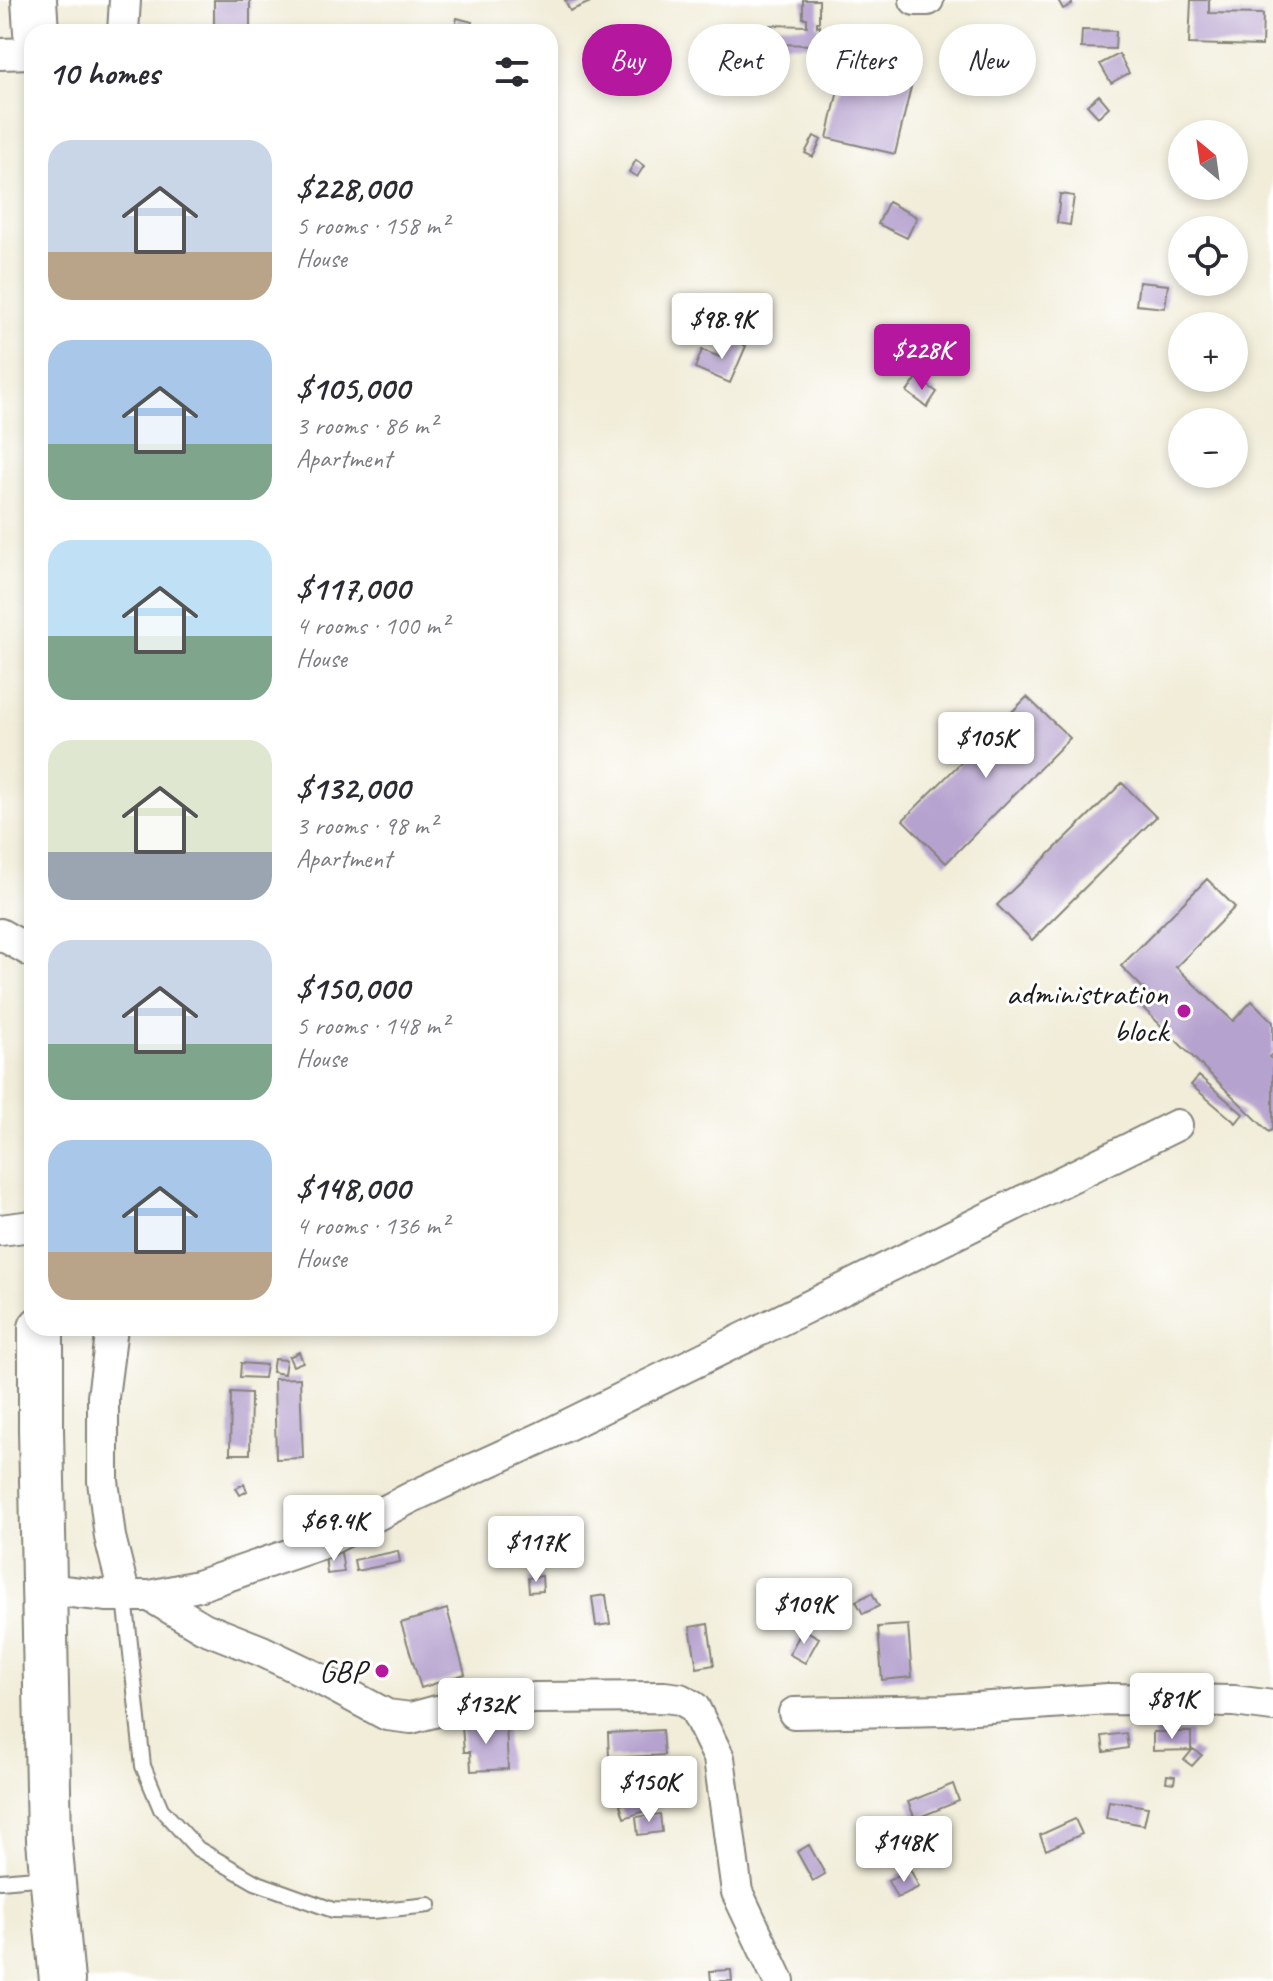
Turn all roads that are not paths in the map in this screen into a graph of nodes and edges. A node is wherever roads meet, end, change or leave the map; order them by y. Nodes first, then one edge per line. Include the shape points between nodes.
1 (34, 0) edge
2 (125, 0) edge
3 (915, 0) edge
4 (928, 0) edge
5 (36, 24) edge
6 (124, 24) edge
7 (24, 53) edge
8 (0, 54) edge
9 (0, 934) edge
10 (24, 948) edge
11 (1177, 1125) dead end
12 (24, 1227) edge
13 (0, 1230) edge
14 (41, 1336) edge
15 (111, 1336) edge
16 (44, 1589) junction
17 (137, 1596) junction
18 (1273, 1706) edge
19 (794, 1713) dead end
20 (52, 1876) junction
21 (0, 1881) edge
22 (429, 1905) dead end
23 (62, 1981) edge
24 (779, 1981) edge

1 - 5 highway
2 - 6 street
3 - 4 street
7 - 8 street
9 - 10 street
11 - 17 street via 323,1543 198,1586
12 - 13 street
14 - 16 highway
15 - 17 street via 103,1397 103,1481 110,1537
16 - 17 street
16 - 20 highway
17 - 22 lane via 143,1766 161,1809 198,1849 255,1882 333,1910
17 - 24 street via 262,1651 387,1715 411,1718 534,1698 664,1697 694,1707 719,1758 737,1892
18 - 19 street via 1108,1699
20 - 21 lane
20 - 23 highway

